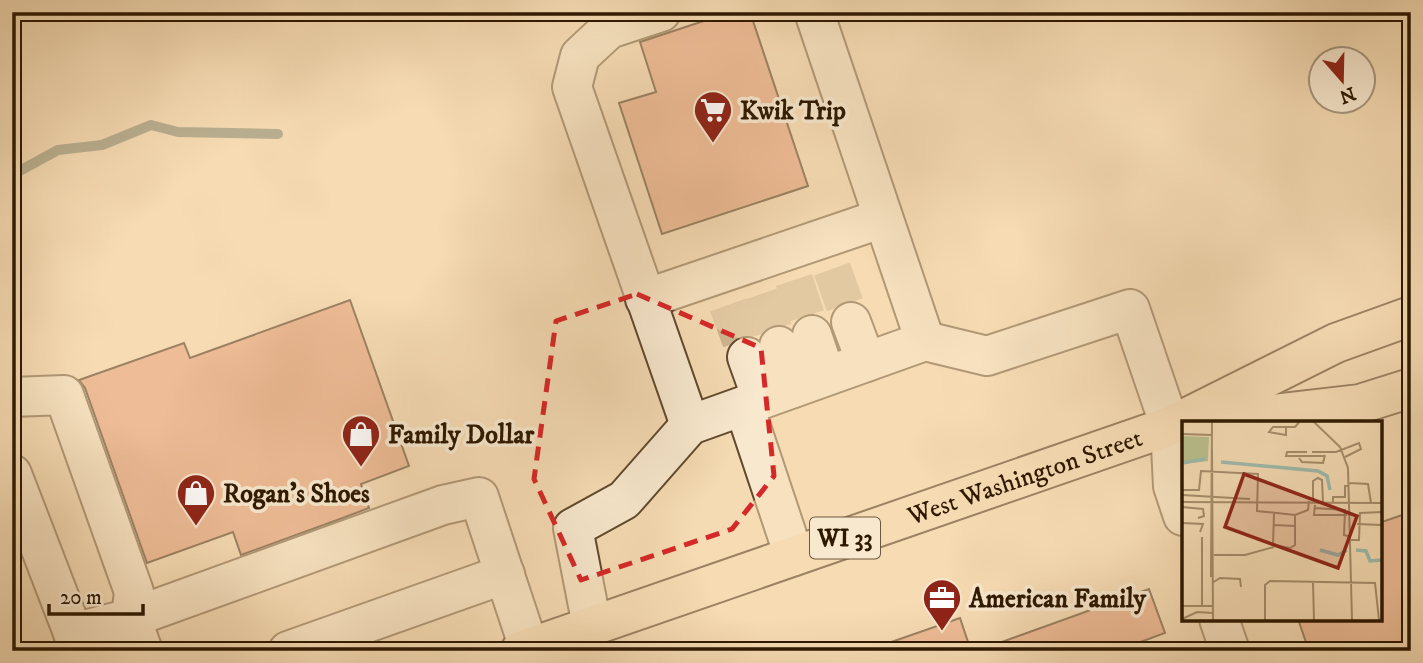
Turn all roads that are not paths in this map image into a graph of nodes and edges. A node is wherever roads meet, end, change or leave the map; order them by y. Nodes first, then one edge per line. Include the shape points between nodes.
1 (661, 12) edge
2 (814, 12) edge
3 (883, 218) junction
4 (645, 299) junction
5 (1411, 316) edge
6 (851, 322) tunnel mouth
7 (925, 341) junction
8 (866, 362) junction
9 (1411, 388) edge
10 (782, 392) junction
11 (12, 397) edge
12 (1188, 421) edge
13 (1209, 421) edge
14 (1182, 424) edge
15 (690, 425) junction
16 (12, 474) edge
17 (1182, 513) edge
18 (25, 543) edge
19 (794, 556) junction
20 (505, 574) junction
21 (1220, 621) edge
22 (592, 626) junction
23 (137, 635) edge
24 (77, 642) edge
25 (535, 648) edge
26 (288, 651) edge
27 (1230, 651) edge

1 - 4 street via 609,29 580,56 572,87
2 - 3 street
3 - 4 street via 826,254 756,278
3 - 7 street
4 - 15 street
5 - 12 main road, West Washington Street / WI 33 via 1336,343
6 - 8 street
7 - 8 street
7 - 14 street via 987,356 1130,309
8 - 10 street
9 - 13 main road, West Washington Street / WI 33 via 1360,404
10 - 10 street via 779,346
10 - 15 street
10 - 19 street
11 - 23 street via 64,396 134,592
14 - 17 street via 1173,486
14 - 19 main road, West Washington Street / WI 33
15 - 22 street via 624,499 573,528
16 - 18 street
18 - 24 street
19 - 22 main road, West Washington Street / WI 33
20 - 23 street via 479,496 443,505
20 - 25 street
20 - 26 street
21 - 27 street
22 - 25 main road, West Washington Street / WI 33
23 - 24 street

